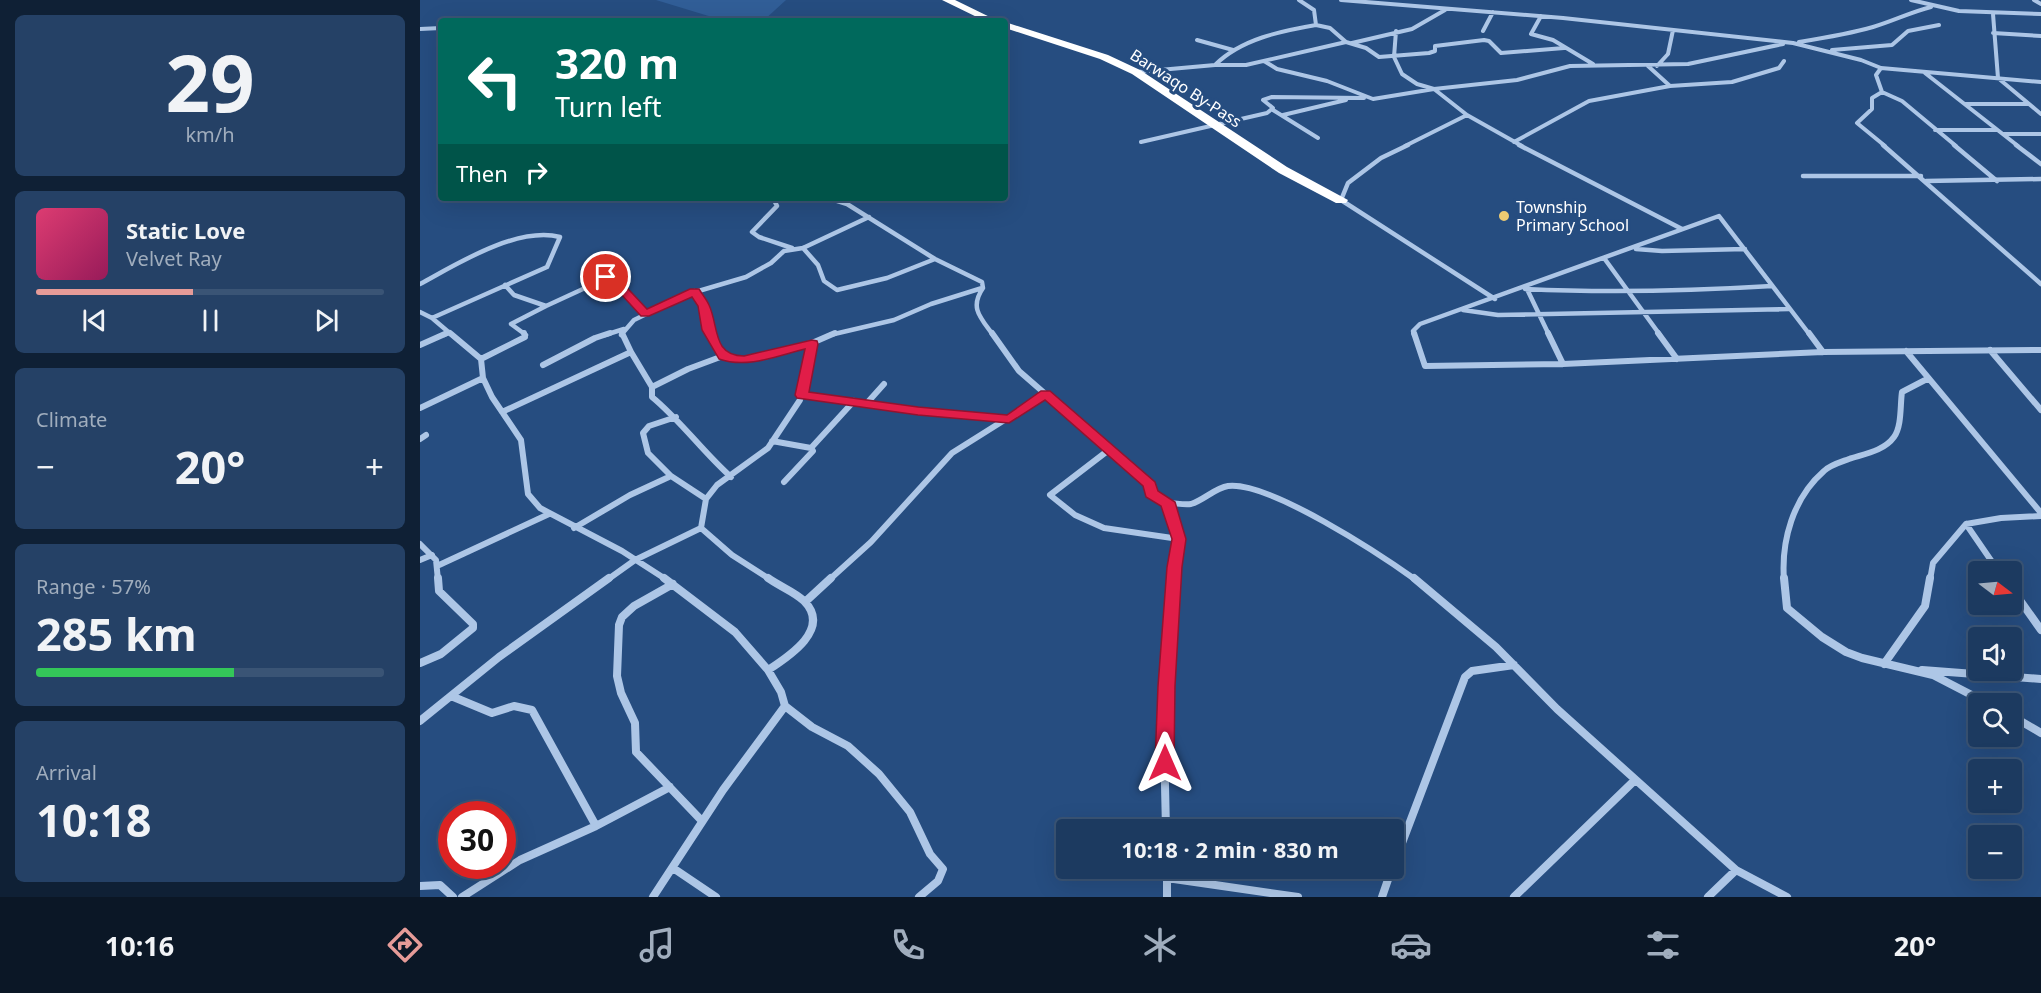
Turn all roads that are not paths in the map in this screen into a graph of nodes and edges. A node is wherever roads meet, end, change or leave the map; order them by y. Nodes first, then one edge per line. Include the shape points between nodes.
1 (947, 0) edge
2 (1299, 0) edge
3 (1341, 0) edge
4 (1911, 0) edge
5 (2034, 0) edge
6 (2041, 4) edge
7 (1931, 7) junction
8 (1446, 10) junction
9 (1492, 12) junction
10 (1993, 14) junction
11 (2041, 14) edge
12 (1541, 16) junction
13 (986, 18) edge
14 (1316, 25) junction
15 (1939, 25) dead end
16 (1008, 26) edge
17 (420, 28) edge
18 (438, 28) edge
19 (1673, 30) junction
20 (1396, 31) junction
21 (1483, 31) dead end
22 (1993, 33) junction
23 (2041, 36) edge
24 (1197, 40) dead end
25 (1346, 42) junction
26 (1352, 43) junction
27 (1792, 43) junction
28 (1564, 48) junction
29 (1233, 50) junction
30 (1828, 51) junction
31 (1394, 57) junction
32 (1264, 62) junction
33 (1784, 62) dead end
34 (1594, 64) junction
35 (1215, 65) junction
36 (1648, 66) junction
37 (1657, 66) junction
38 (1881, 68) junction
39 (1136, 72) junction
40 (1924, 73) junction
41 (1998, 78) junction
42 (2041, 82) edge
43 (1670, 86) junction
44 (1434, 89) junction
45 (1882, 92) junction
46 (1361, 98) junction
47 (1368, 98) junction
48 (1965, 104) junction
49 (2027, 104) junction
50 (1273, 110) junction
51 (2041, 114) edge
52 (1283, 115) junction
53 (1467, 115) junction
54 (1215, 125) junction
55 (1935, 130) junction
56 (1997, 130) junction
57 (2003, 134) junction
58 (2041, 134) edge
59 (1318, 138) dead end
60 (1141, 142) dead end
61 (1514, 142) junction
62 (2041, 164) edge
63 (1803, 176) dead end
64 (1921, 176) junction
65 (2041, 179) edge
66 (1926, 181) junction
67 (1997, 182) junction
68 (1341, 200) junction
69 (774, 201) edge
70 (838, 201) edge
71 (868, 217) junction
72 (1682, 229) junction
73 (803, 248) junction
74 (793, 249) junction
75 (1633, 249) junction
76 (1745, 249) junction
77 (1604, 258) junction
78 (935, 259) junction
79 (420, 284) edge
80 (2041, 284) edge
81 (505, 285) junction
82 (1772, 286) junction
83 (983, 288) junction
84 (1527, 289) junction
85 (1518, 290) junction
86 (694, 291) junction
87 (1630, 291) junction
88 (1495, 298) junction
89 (546, 306) junction
90 (1789, 309) junction
91 (1461, 310) junction
92 (1643, 310) junction
93 (420, 312) edge
94 (645, 314) junction
95 (1537, 314) junction
96 (432, 318) junction
97 (624, 329) junction
98 (448, 333) junction
99 (812, 344) junction
100 (420, 345) edge
101 (1990, 350) junction
102 (2041, 350) edge
103 (1906, 351) junction
104 (631, 352) junction
105 (1823, 352) junction
106 (723, 356) junction
107 (481, 359) junction
108 (1677, 359) junction
109 (1563, 364) junction
110 (543, 365) dead end
111 (483, 378) junction
112 (1927, 379) junction
113 (884, 384) dead end
114 (652, 387) junction
115 (1046, 394) junction
116 (802, 395) junction
117 (854, 401) junction
118 (867, 403) junction
119 (420, 408) edge
120 (2041, 410) edge
121 (502, 412) junction
122 (676, 417) junction
123 (1009, 419) junction
124 (420, 434) edge
125 (420, 439) edge
126 (772, 441) junction
127 (811, 448) junction
128 (1110, 449) junction
129 (671, 476) junction
130 (731, 477) junction
131 (784, 482) dead end
132 (706, 499) junction
133 (1167, 502) junction
134 (549, 514) junction
135 (2041, 515) edge
136 (1966, 524) junction
137 (574, 528) junction
138 (701, 528) junction
139 (1179, 539) junction
140 (420, 544) edge
141 (432, 555) junction
142 (420, 560) edge
143 (635, 560) junction
144 (1991, 561) edge
145 (437, 566) junction
146 (674, 584) junction
147 (806, 602) junction
148 (2022, 603) edge
149 (2041, 630) edge
150 (420, 663) edge
151 (1884, 664) junction
152 (1514, 665) junction
153 (1914, 669) junction
154 (768, 670) junction
155 (2041, 679) edge
156 (1970, 693) edge
157 (451, 696) junction
158 (784, 706) junction
159 (420, 721) edge
160 (2022, 723) edge
161 (2041, 734) edge
162 (1635, 780) junction
163 (670, 787) junction
164 (1166, 819) edge
165 (702, 821) junction
166 (596, 826) junction
167 (1404, 838) edge
168 (674, 868) junction
169 (1736, 870) junction
170 (1167, 879) edge
171 (1200, 879) edge
172 (1388, 879) edge
173 (420, 886) edge
174 (453, 897) edge
175 (462, 897) edge
176 (653, 897) edge
177 (716, 897) edge
178 (919, 897) edge
179 (1167, 897) edge
180 (1298, 897) edge
181 (1382, 897) edge
182 (1514, 897) edge
183 (1708, 897) edge
184 (1787, 897) edge

1 - 13 highway
2 - 14 street via 1314,10
3 - 8 street
4 - 7 street
5 - 6 street
7 - 10 street
7 - 27 street via 1841,35
8 - 9 street
8 - 20 street via 1410,30
9 - 12 street
9 - 21 street
10 - 11 street
10 - 22 street
12 - 19 street
12 - 28 street via 1530,34 1549,38
14 - 25 street via 1330,28
14 - 29 street via 1273,34
15 - 30 street via 1908,31 1892,45
16 - 39 highway, Barwaqo By-Pass via 1104,57
17 - 18 street
19 - 27 street
19 - 37 street via 1668,54
20 - 26 street
20 - 31 street
22 - 23 street
22 - 41 street
24 - 29 street
25 - 26 street
25 - 32 street
26 - 31 street via 1380,57
27 - 30 street
27 - 37 street via 1688,64
28 - 31 street via 1501,53 1484,40 1436,46 1429,53
28 - 34 street
29 - 35 street
30 - 38 street
31 - 44 street via 1402,74
32 - 35 street
32 - 47 street
33 - 43 street via 1779,68 1732,82
34 - 36 street
34 - 44 street via 1517,80
35 - 39 street
36 - 37 street
36 - 43 street
38 - 40 street
38 - 45 street via 1876,75
39 - 54 highway, Barwaqo By-Pass
40 - 41 street
40 - 48 street
41 - 42 street
41 - 49 street
43 - 61 street via 1589,101
44 - 47 street
44 - 53 street
45 - 55 street via 1902,101
45 - 64 street via 1872,98 1872,109 1857,123
46 - 47 street
46 - 50 street via 1292,96 1263,100
46 - 52 street
48 - 49 street
48 - 56 street
49 - 51 street
50 - 52 street
50 - 54 street
52 - 59 street
53 - 61 street
53 - 68 street via 1381,158 1348,183
54 - 60 street
54 - 68 highway, Barwaqo By-Pass via 1283,170
55 - 56 street
55 - 67 street
56 - 57 street
57 - 58 street
57 - 62 street
61 - 72 street
63 - 64 street
64 - 66 street
65 - 67 street
66 - 67 street
66 - 80 street
68 - 88 street
69 - 74 street via 775,209 752,232
70 - 71 street
71 - 73 street
71 - 78 street
72 - 75 street
72 - 76 street via 1719,216
73 - 74 street
73 - 78 street via 818,265 824,281 837,290 887,278
74 - 86 street via 746,277
75 - 76 street
75 - 77 street
76 - 82 street
77 - 85 street
77 - 87 street
78 - 83 street via 982,282
79 - 81 street via 502,244 539,233 553,232 560,237 547,267
81 - 89 street via 514,296
81 - 96 street
82 - 87 street
82 - 90 street
83 - 99 street via 894,320 832,334
83 - 115 street via 975,303 980,316 1019,371
84 - 85 street
84 - 87 street
84 - 95 street
85 - 88 street
86 - 94 street
86 - 106 street via 704,306 708,330
87 - 92 street
88 - 91 street
89 - 94 street via 608,277
89 - 107 street via 511,324 525,337
90 - 92 street
90 - 105 street
91 - 95 street via 1498,315
91 - 109 street via 1420,324 1413,331 1425,366
92 - 95 street
92 - 108 street
93 - 96 street
94 - 97 street
95 - 109 street
96 - 98 street
97 - 104 street via 621,335
97 - 110 street via 595,338
98 - 100 street
98 - 107 street
99 - 106 street via 744,360
99 - 116 street
101 - 102 street
101 - 103 street
101 - 120 street
103 - 105 street
103 - 112 street
104 - 114 street
104 - 121 street
105 - 108 street
106 - 114 street
107 - 111 street
108 - 109 street
111 - 119 street
111 - 121 street
112 - 135 street
112 - 151 street via 1902,392 1896,435 1882,449 1822,470 1786,529 1782,574 1787,608 1847,653
113 - 118 street
114 - 122 street via 652,397
115 - 123 street
115 - 128 street
116 - 117 street
116 - 126 street
117 - 118 street
117 - 127 street
118 - 123 street
121 - 134 street via 521,440 528,494
122 - 129 street via 649,426 643,433 648,453
122 - 130 street
123 - 147 street via 958,448 872,542
124 - 125 street via 426,435
126 - 127 street
126 - 130 street via 765,452
127 - 131 street via 813,451
128 - 133 street via 1150,485 1151,493
128 - 139 street via 1050,495 1075,515 1104,528
129 - 132 street
129 - 137 street
130 - 132 street via 717,485
132 - 138 street
133 - 139 street
133 - 152 street via 1190,504 1227,486 1263,492 1376,551 1420,583
134 - 137 street
134 - 145 street
135 - 136 street
136 - 144 street
136 - 151 street via 1933,563 1925,606
137 - 143 street
138 - 143 street
138 - 147 street via 732,555
139 - 164 street via 1166,686
140 - 141 street
141 - 142 street
141 - 145 street
143 - 146 street
143 - 157 street
145 - 150 street via 439,591 473,628 448,649
146 - 154 street via 735,632
146 - 163 street via 622,617 617,676 635,723 636,752
147 - 154 street via 813,616 807,638
148 - 149 street
151 - 153 street
152 - 162 street
152 - 167 street via 1472,671 1465,677
153 - 155 street
153 - 156 street
154 - 158 street
157 - 159 street
157 - 166 street via 492,713 514,706 532,710
158 - 165 street
158 - 178 street via 848,746 879,774 910,812 930,854 943,868 938,881
160 - 161 street
162 - 169 street
162 - 182 street
163 - 165 street
163 - 166 street
165 - 168 street
166 - 175 street via 520,860
168 - 176 street
168 - 177 street
169 - 183 street
169 - 184 street
170 - 179 street
171 - 180 street
172 - 181 street
173 - 174 street via 440,885

